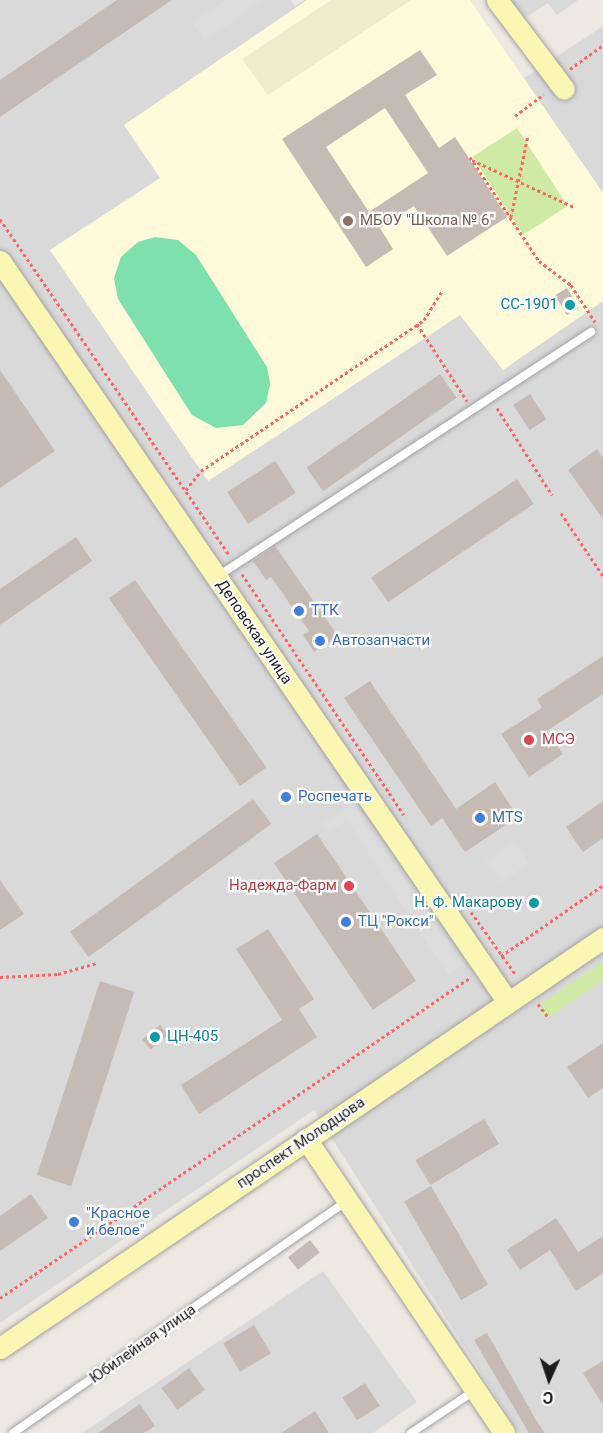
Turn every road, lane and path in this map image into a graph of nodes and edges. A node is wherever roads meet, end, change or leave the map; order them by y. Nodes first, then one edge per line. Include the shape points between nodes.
1 (497, 0) edge
2 (564, 89) dead end
3 (528, 135) dead end
4 (518, 181) junction
5 (574, 207) dead end
6 (511, 217) junction
7 (0, 219) edge
8 (0, 261) edge
9 (442, 291) dead end
10 (417, 324) junction
11 (599, 328) dead end
12 (591, 332) dead end
13 (491, 398) junction
14 (473, 410) junction
15 (185, 490) junction
16 (552, 495) dead end
17 (169, 507) junction
18 (561, 513) dead end
19 (235, 565) junction
20 (603, 576) edge
21 (217, 577) junction
22 (409, 822) dead end
23 (603, 885) edge
24 (468, 909) dead end
25 (603, 938) edge
26 (502, 955) junction
27 (97, 963) dead end
28 (484, 968) junction
29 (0, 977) edge
30 (527, 989) junction
31 (508, 1002) junction
32 (548, 1017) dead end
33 (306, 1139) junction
34 (348, 1200) junction
35 (0, 1298) edge
36 (0, 1348) edge
37 (476, 1390) junction
38 (13, 1433) edge
39 (411, 1433) edge
40 (504, 1433) edge

1 - 2 street
3 - 4 path
4 - 5 path
4 - 6 path
4 - 6 path via 471,159
6 - 11 path via 539,261 571,285
7 - 15 path
8 - 17 street, Деповская улица
9 - 10 path
10 - 14 path
10 - 15 path via 201,471
12 - 13 lane
13 - 14 lane
13 - 16 path
14 - 19 lane
15 - 17 path
15 - 19 path
17 - 21 street, Деповская улица
18 - 20 path
19 - 21 lane
19 - 22 path
21 - 28 street, Деповская улица
23 - 26 path
24 - 26 path
25 - 30 street, проспект Молодцова
26 - 28 path
26 - 30 path
27 - 29 path via 77,971
28 - 31 street, Деповская улица
28 - 35 path
30 - 31 street, проспект Молодцова
30 - 32 path
31 - 33 street, проспект Молодцова
33 - 34 street
33 - 36 street, проспект Молодцова
34 - 37 street
34 - 38 lane, Юбилейная улица
37 - 39 lane
37 - 40 street

